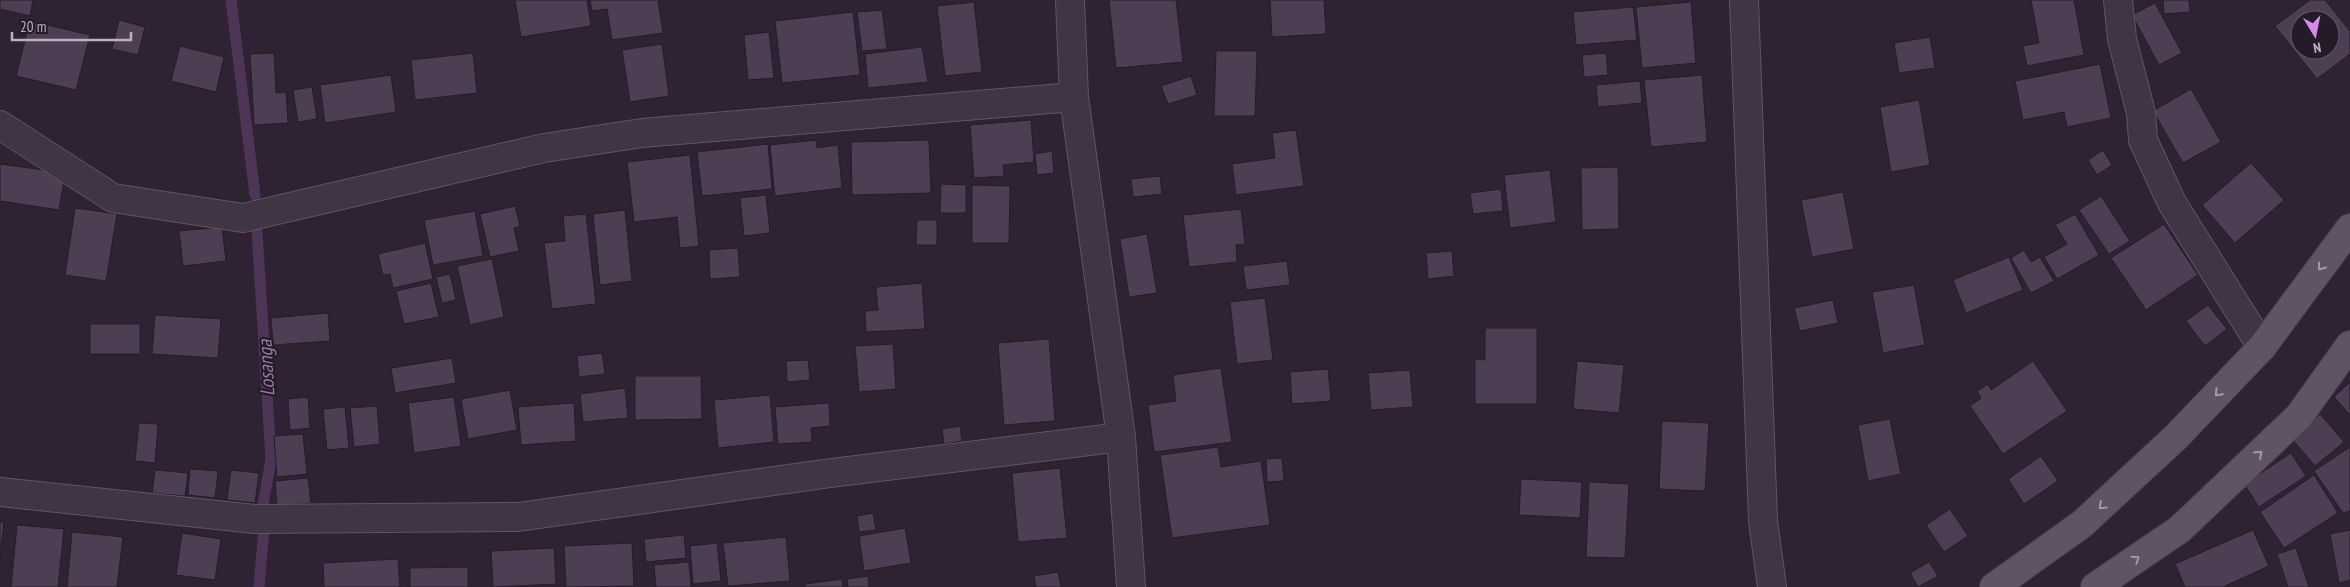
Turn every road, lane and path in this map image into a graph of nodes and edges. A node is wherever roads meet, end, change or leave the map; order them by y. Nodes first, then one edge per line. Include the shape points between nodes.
1 (1070, 0) edge
2 (1744, 0) edge
3 (2118, 0) edge
4 (1074, 97) junction
5 (0, 125) edge
6 (2350, 228) edge
7 (2350, 344) edge
8 (2262, 347) junction
9 (1121, 437) junction
10 (0, 492) edge
11 (1131, 587) edge
12 (1772, 587) edge
13 (1994, 587) edge
14 (2095, 587) edge

1 - 4 street
2 - 12 street via 1763,521
3 - 8 street via 2122,39 2141,113 2143,140 2172,203
4 - 5 street via 642,133 544,148 243,218 113,198
4 - 9 street
6 -> 8 main road
14 -> 7 main road via 2180,529 2285,430 2299,416
8 -> 13 main road via 2176,436 2082,524
9 - 10 street via 831,473 518,518 255,519
9 - 11 street

